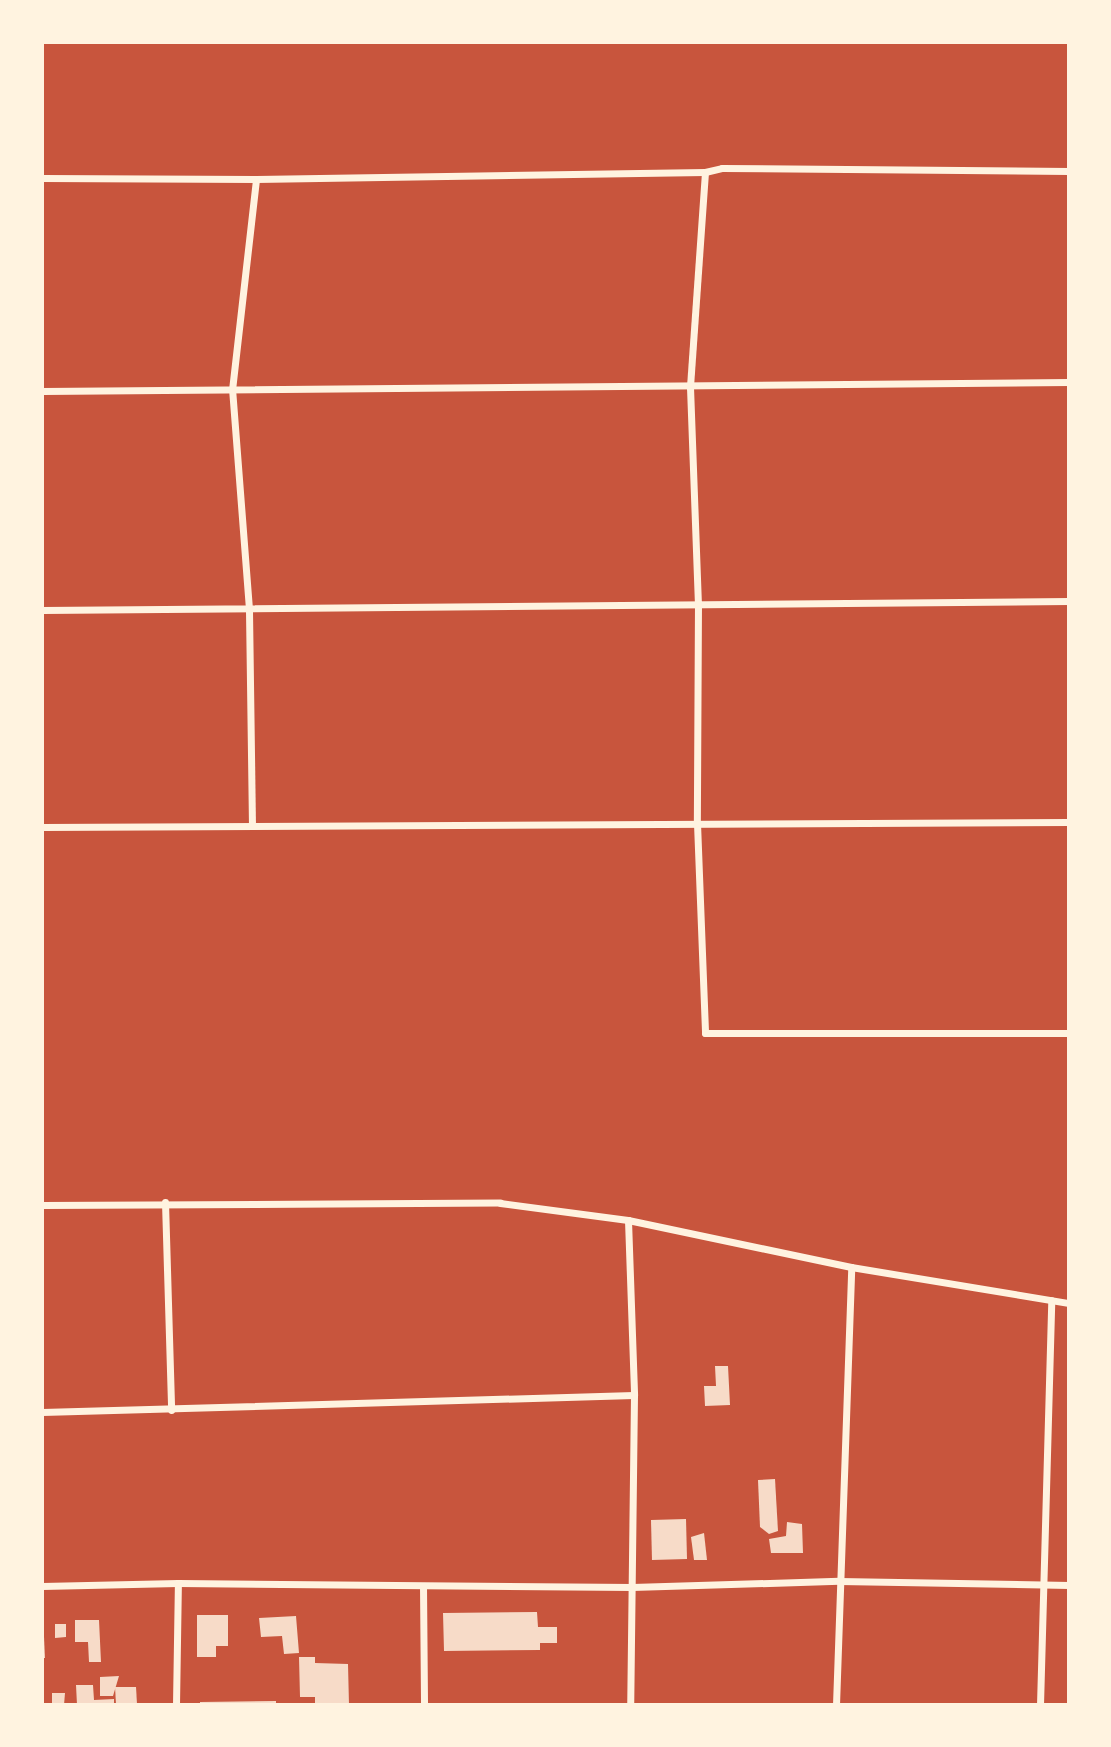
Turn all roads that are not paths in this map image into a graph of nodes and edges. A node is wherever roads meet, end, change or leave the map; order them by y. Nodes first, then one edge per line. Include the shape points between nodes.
1 (1069, 171) edge
2 (705, 172) junction
3 (42, 178) edge
4 (256, 179) junction
5 (1069, 382) edge
6 (690, 387) junction
7 (232, 390) junction
8 (42, 391) edge
9 (1069, 601) edge
10 (698, 603) junction
11 (249, 609) junction
12 (42, 610) edge
13 (1069, 822) edge
14 (697, 823) junction
15 (42, 827) edge
16 (252, 827) junction
17 (1069, 1033) edge
18 (165, 1202) junction
19 (42, 1205) edge
20 (628, 1220) junction
21 (851, 1267) junction
22 (1051, 1300) junction
23 (1069, 1303) edge
24 (634, 1395) junction
25 (172, 1410) junction
26 (42, 1412) edge
27 (839, 1581) junction
28 (178, 1583) junction
29 (1069, 1584) edge
30 (1043, 1585) junction
31 (423, 1586) junction
32 (42, 1587) edge
33 (632, 1587) junction
34 (176, 1705) edge
35 (424, 1705) edge
36 (629, 1705) edge
37 (836, 1705) edge
38 (1040, 1705) edge

1 - 2 street via 722,167
2 - 4 street
2 - 6 street
3 - 4 street
4 - 7 street
5 - 6 street
6 - 7 street
6 - 10 street
7 - 8 street
7 - 11 street
9 - 10 street
10 - 11 street
10 - 14 street
11 - 12 street
11 - 16 street
13 - 14 street
14 - 16 street
14 - 17 street via 705,1033
15 - 16 street
18 - 19 street
18 - 20 street via 500,1203
18 - 25 street
20 - 21 street
20 - 24 street
21 - 22 street
21 - 27 street
22 - 23 street
22 - 30 street
24 - 25 street
24 - 33 street
25 - 26 street
27 - 30 street
27 - 33 street
27 - 37 street
28 - 31 street
28 - 32 street
28 - 34 street
29 - 30 street
30 - 38 street
31 - 33 street
31 - 35 street
33 - 36 street

